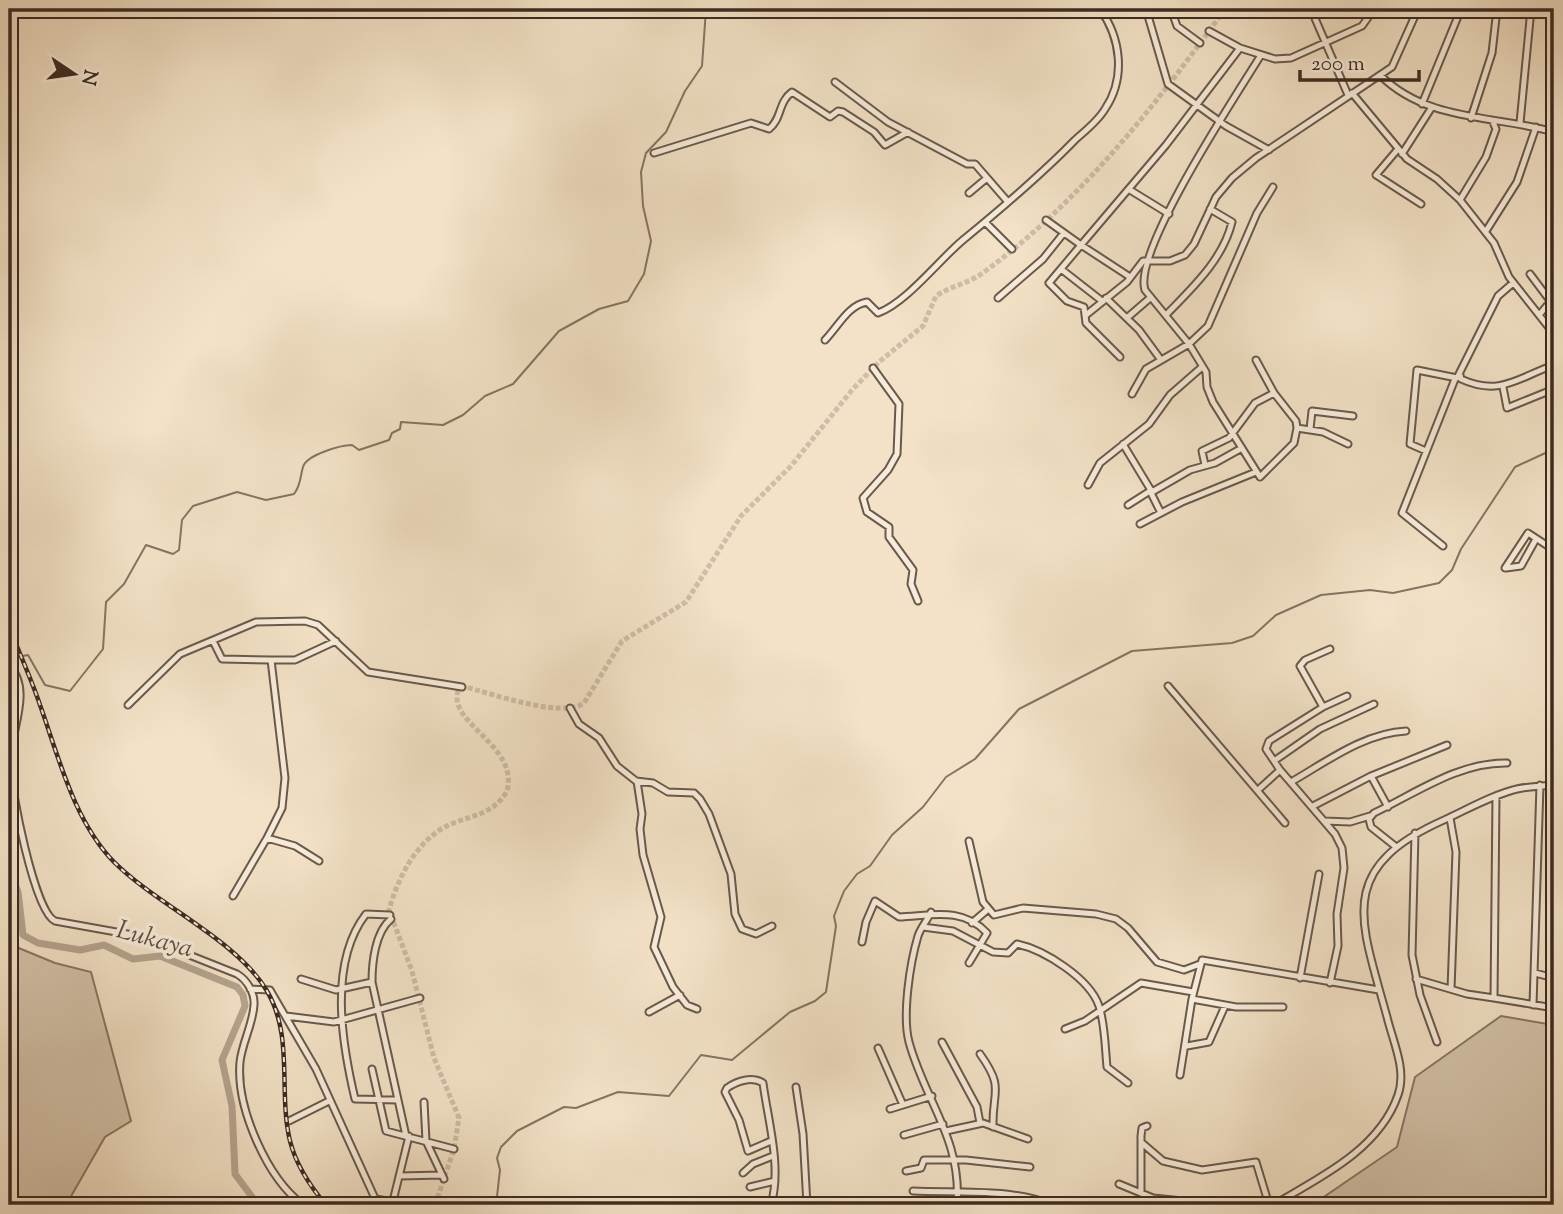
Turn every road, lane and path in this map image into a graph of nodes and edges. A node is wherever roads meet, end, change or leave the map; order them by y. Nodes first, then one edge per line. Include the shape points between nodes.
1 (1100, 9) edge
2 (1146, 9) edge
3 (1171, 9) edge
4 (1313, 9) edge
5 (1374, 9) edge
6 (1418, 9) edge
7 (1461, 9) edge
8 (1497, 9) edge
9 (1531, 9) edge
10 (1209, 31) dead end
11 (1200, 43) dead end
12 (1325, 45) junction
13 (1240, 48) junction
14 (1261, 55) junction
15 (1554, 66) edge
16 (1380, 75) junction
17 (1554, 76) edge
18 (835, 82) dead end
19 (1350, 94) junction
20 (1422, 104) junction
21 (1197, 107) junction
22 (1432, 107) junction
23 (1554, 117) edge
24 (1471, 118) junction
25 (1492, 120) junction
26 (1219, 121) junction
27 (1520, 123) junction
28 (1536, 127) junction
29 (1553, 131) edge
30 (908, 132) junction
31 (1269, 150) junction
32 (1400, 151) junction
33 (654, 153) dead end
34 (987, 178) junction
35 (1273, 187) dead end
36 (1130, 190) junction
37 (969, 193) dead end
38 (1460, 200) junction
39 (1008, 202) junction
40 (1421, 204) dead end
41 (1210, 209) junction
42 (1169, 214) junction
43 (1046, 220) dead end
44 (986, 223) junction
45 (1486, 231) junction
46 (1063, 234) junction
47 (1080, 245) junction
48 (1012, 249) dead end
49 (1147, 259) junction
50 (1061, 269) junction
51 (1530, 274) dead end
52 (1130, 277) junction
53 (1513, 283) junction
54 (998, 298) dead end
55 (1150, 298) junction
56 (1104, 300) junction
57 (1553, 301) edge
58 (1540, 314) junction
59 (1086, 315) junction
60 (1166, 315) junction
61 (1128, 317) junction
62 (1554, 334) edge
63 (825, 340) dead end
64 (1189, 344) junction
65 (1121, 357) dead end
66 (1161, 360) junction
67 (1256, 360) dead end
68 (1554, 365) edge
69 (1202, 367) junction
70 (873, 368) dead end
71 (1457, 377) junction
72 (1503, 387) junction
73 (1554, 389) edge
74 (1274, 393) junction
75 (1132, 394) dead end
76 (1353, 416) dead end
77 (1244, 418) junction
78 (1225, 421) junction
79 (1297, 428) junction
80 (1310, 429) junction
81 (1233, 434) junction
82 (1123, 443) junction
83 (1348, 444) dead end
84 (1242, 448) junction
85 (1426, 451) junction
86 (1205, 465) junction
87 (1256, 472) junction
88 (1088, 485) dead end
89 (1150, 491) junction
90 (1128, 505) dead end
91 (1161, 513) junction
92 (1140, 524) dead end
93 (1536, 539) junction
94 (1443, 546) dead end
95 (1554, 550) edge
96 (918, 601) dead end
97 (213, 640) junction
98 (336, 642) junction
99 (1330, 649) dead end
100 (271, 660) junction
101 (9, 665) edge
102 (1168, 686) dead end
103 (461, 687) dead end
104 (1347, 696) dead end
105 (1374, 704) dead end
106 (128, 705) dead end
107 (1323, 706) junction
108 (569, 708) dead end
109 (1406, 731) dead end
110 (1447, 745) dead end
111 (1274, 761) junction
112 (1507, 763) dead end
113 (1280, 770) junction
114 (1371, 776) junction
115 (637, 781) junction
116 (1291, 782) junction
117 (1540, 785) junction
118 (1554, 785) edge
119 (1258, 790) junction
120 (1496, 796) junction
121 (1313, 806) junction
122 (1388, 807) junction
123 (1370, 816) junction
124 (1450, 818) junction
125 (1325, 821) junction
126 (1285, 823) dead end
127 (1415, 833) junction
128 (267, 838) junction
129 (969, 841) dead end
130 (1395, 846) junction
131 (318, 861) dead end
132 (1319, 874) dead end
133 (233, 896) dead end
134 (987, 910) junction
135 (931, 912) junction
136 (972, 923) junction
137 (772, 926) dead end
138 (923, 927) junction
139 (862, 942) dead end
140 (980, 947) junction
141 (969, 964) dead end
142 (1200, 964) junction
143 (1535, 973) junction
144 (1300, 978) junction
145 (1554, 978) edge
146 (301, 979) dead end
147 (1416, 979) junction
148 (372, 982) junction
149 (1330, 983) junction
150 (250, 989) junction
151 (342, 989) junction
152 (1451, 989) junction
153 (1379, 990) junction
154 (680, 995) junction
155 (1192, 996) junction
156 (420, 998) dead end
157 (1494, 998) junction
158 (1533, 1004) junction
159 (1225, 1006) junction
160 (1283, 1007) dead end
161 (377, 1009) junction
162 (697, 1009) dead end
163 (1100, 1009) junction
164 (1554, 1009) edge
165 (649, 1012) dead end
166 (286, 1016) junction
167 (340, 1020) junction
168 (1065, 1029) dead end
169 (942, 1042) dead end
170 (1437, 1042) dead end
171 (1187, 1046) junction
172 (878, 1048) dead end
173 (980, 1054) dead end
174 (372, 1069) dead end
175 (1180, 1075) dead end
176 (1128, 1083) dead end
177 (796, 1087) dead end
178 (932, 1096) junction
179 (378, 1100) junction
180 (398, 1100) junction
181 (329, 1101) junction
182 (424, 1102) dead end
183 (903, 1105) junction
184 (890, 1109) dead end
185 (289, 1121) dead end
186 (980, 1123) junction
187 (943, 1124) junction
188 (1147, 1126) dead end
189 (993, 1127) junction
190 (946, 1130) junction
191 (904, 1135) dead end
192 (407, 1136) junction
193 (1028, 1139) dead end
194 (426, 1141) junction
195 (771, 1141) junction
196 (1142, 1143) junction
197 (454, 1149) dead end
198 (773, 1156) junction
199 (956, 1160) junction
200 (1031, 1167) dead end
201 (906, 1171) dead end
202 (743, 1173) dead end
203 (399, 1176) junction
204 (775, 1181) junction
205 (1119, 1184) dead end
206 (750, 1187) dead end
207 (913, 1191) dead end
208 (958, 1193) junction
209 (1141, 1193) junction
210 (393, 1201) junction
211 (377, 1202) edge
212 (303, 1205) edge
213 (408, 1205) edge
214 (771, 1205) edge
215 (807, 1205) edge
216 (957, 1205) edge
217 (1052, 1205) edge
218 (1223, 1205) edge
219 (1271, 1205) edge

1 - 39 street via 1120,57 1105,109 1041,176
2 - 21 street via 1168,84
3 - 11 street via 1177,26
4 - 12 street
5 - 12 street via 1362,26
6 - 16 street via 1395,64
7 - 20 street
8 - 9 street
8 - 24 street via 1494,43
9 - 27 street
10 - 13 street
12 - 14 street via 1291,58
12 - 19 street
13 - 14 street
13 - 21 street
14 - 26 street
15 - 17 street
16 - 19 street
16 - 20 street via 1405,97
18 - 30 street
19 - 31 street
19 - 32 street
20 - 22 street
21 - 26 street
21 - 36 street
22 - 24 street
22 - 32 street
23 - 29 street
24 - 25 street
25 - 27 street
25 - 38 street via 1496,129 1491,147
26 - 31 street
26 - 42 street
27 - 28 street
28 - 29 street
28 - 45 street via 1517,181
30 - 33 street via 885,145 843,112 830,117 792,92 783,101 776,124 769,128 751,123
30 - 34 street via 975,164
31 - 41 street via 1232,178
32 - 38 street
32 - 40 street via 1376,175
34 - 37 street
34 - 39 street
35 - 64 street via 1248,232 1214,316
36 - 42 street
36 - 47 street
38 - 45 street
39 - 44 street
41 - 49 street via 1185,255 1170,261
41 - 60 street via 1232,222 1227,237 1203,276
42 - 49 street
43 - 46 street
44 - 48 street
44 - 63 street via 899,300 878,313 863,302 846,314
45 - 53 street
46 - 47 street
46 - 54 street via 1043,259
47 - 50 street
47 - 52 street
49 - 52 street
49 - 55 street via 1143,286
50 - 56 street
50 - 59 street via 1049,285 1067,301 1083,307
51 - 57 street
52 - 56 street
53 - 58 street
53 - 71 street via 1498,296
55 - 60 street
55 - 61 street
56 - 59 street
56 - 61 street
57 - 58 street
58 - 62 street
59 - 65 street via 1086,323
60 - 64 street
61 - 66 street
64 - 66 street
64 - 69 street
66 - 75 street via 1140,376
67 - 74 street
68 - 72 street
69 - 78 street via 1208,392
69 - 82 street via 1170,395 1149,424
70 - 96 street via 899,404 897,454 863,498 867,512 889,527 889,537 912,568 911,584
71 - 72 street
71 - 85 street
71 - 85 street via 1417,370 1410,443
72 - 73 street via 1507,408
74 - 77 street via 1258,400
74 - 79 street
76 - 80 street via 1312,411
77 - 78 street
77 - 81 street
78 - 81 street
79 - 80 street
79 - 87 street via 1288,450 1260,477
80 - 83 street
81 - 84 street
81 - 86 street via 1202,451
82 - 88 street via 1100,463
82 - 89 street
84 - 86 street
84 - 87 street
85 - 94 street via 1402,513
86 - 89 street
87 - 91 street
89 - 90 street
89 - 91 street
91 - 92 street
93 - 93 street via 1521,566 1506,568 1525,535
93 - 95 street
97 - 98 street via 256,622 305,621 319,625
97 - 100 street via 222,659
97 - 106 street via 176,657
98 - 100 street via 295,660
98 - 103 street via 368,672
99 - 107 street via 1300,666
100 - 128 street via 285,778 282,808
101 - 150 street via 20,699 10,753 12,780 27,861 49,918 148,938 236,974
102 - 119 street
104 - 107 street
105 - 111 street via 1320,729
107 - 111 street via 1269,741 1266,751
108 - 115 street via 579,724 599,738 617,766
109 - 116 street via 1386,733 1352,748
110 - 114 street
111 - 113 street
112 - 122 street via 1477,765
113 - 116 street
113 - 119 street
114 - 121 street
114 - 122 street
115 - 137 street via 654,783 668,792 694,793 700,799 731,874 742,929 756,934
115 - 154 street via 643,855 661,918 654,947
116 - 121 street
117 - 118 street
117 - 120 street
117 - 143 street
119 - 126 street
120 - 124 street
120 - 157 street
121 - 125 street
122 - 123 street
123 - 125 street via 1350,822
123 - 130 street via 1371,827
124 - 127 street
124 - 152 street via 1456,852
125 - 149 street via 1340,841 1344,868
127 - 130 street
127 - 147 street via 1412,930
128 - 131 street via 295,846
128 - 133 street
129 - 134 street
130 - 153 street via 1374,872 1365,903 1364,934
132 - 144 street
134 - 136 street
134 - 142 street via 997,916 1023,908 1116,919 1157,962 1184,970
135 - 136 street
135 - 138 street
135 - 139 street via 899,917 875,901
136 - 140 street via 987,932
138 - 140 street via 953,931
138 - 178 street via 912,963 907,1023 908,1040
140 - 141 street
140 - 163 street via 999,954 1017,944 1041,951 1089,989
142 - 144 street via 1215,961
142 - 155 street
143 - 145 street
143 - 158 street
144 - 149 street
146 - 151 street
147 - 152 street
147 - 170 street
148 - 151 street
148 - 151 street via 372,963 391,917 365,916
148 - 161 street
149 - 153 street
150 - 166 street via 270,990
150 - 212 street via 254,1005 241,1054 242,1088 260,1149 286,1190
151 - 167 street
152 - 157 street
153 - 219 street via 1401,1068 1397,1099 1366,1144 1340,1165
154 - 162 street
154 - 165 street
155 - 159 street
155 - 163 street via 1145,982
155 - 171 street
156 - 161 street
157 - 158 street
158 - 164 street
159 - 160 street
159 - 171 street via 1209,1042
161 - 167 street
161 - 180 street
163 - 168 street
163 - 176 street via 1107,1067
166 - 167 street
166 - 181 street
167 - 179 street via 355,1098
169 - 186 street via 977,1107
171 - 175 street
172 - 183 street
173 - 189 street via 996,1085
174 - 179 street
177 - 215 street
178 - 183 street
178 - 187 street
179 - 180 street
179 - 192 street via 386,1131
180 - 192 street
181 - 185 street
181 - 211 street
182 - 194 street
183 - 184 street
186 - 189 street
186 - 190 street
187 - 190 street
187 - 191 street
188 - 196 street via 1142,1128
189 - 193 street
190 - 199 street
192 - 194 street
192 - 203 street
194 - 197 street
194 - 203 street via 443,1177
195 - 195 street via 761,1081 739,1081 727,1088 748,1151
195 - 198 street
196 - 209 street
196 - 219 street via 1163,1161 1202,1170 1256,1162
198 - 202 street
198 - 204 street
199 - 200 street
199 - 201 street via 924,1160 921,1168
199 - 208 street
203 - 210 street
204 - 206 street
204 - 214 street
205 - 209 street
207 - 208 street
208 - 216 street
208 - 217 street
209 - 218 street
210 - 211 street
210 - 213 street

